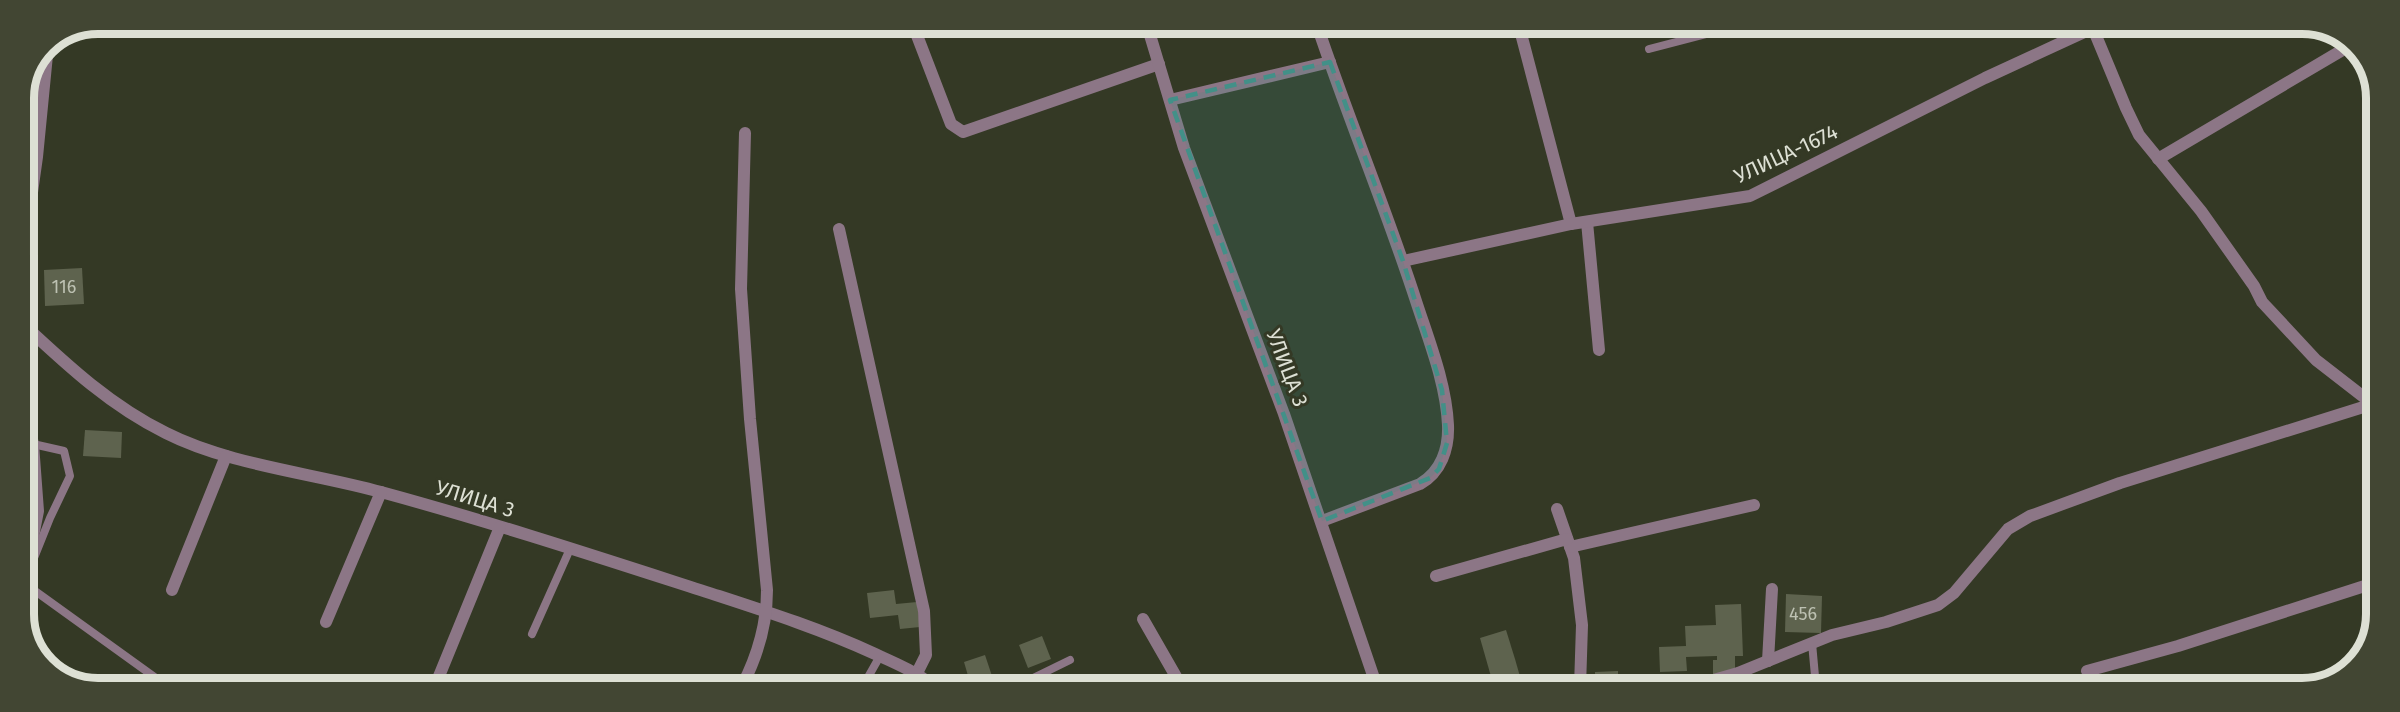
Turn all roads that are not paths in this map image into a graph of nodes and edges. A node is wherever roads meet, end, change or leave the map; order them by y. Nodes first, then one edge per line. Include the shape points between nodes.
1 (916, 34) edge
2 (1150, 34) edge
3 (1320, 34) edge
4 (1521, 34) edge
5 (1707, 34) edge
6 (2078, 34) edge
7 (2096, 34) edge
8 (1649, 49) dead end
9 (2343, 50) edge
10 (46, 62) edge
11 (1330, 62) junction
12 (1159, 64) junction
13 (1170, 100) junction
14 (745, 133) dead end
15 (34, 156) edge
16 (2158, 159) junction
17 (1587, 222) junction
18 (1571, 224) junction
19 (839, 229) dead end
20 (1403, 261) junction
21 (34, 334) edge
22 (1599, 350) dead end
23 (2366, 398) edge
24 (2366, 408) edge
25 (35, 445) edge
26 (226, 456) junction
27 (35, 487) edge
28 (381, 492) junction
29 (1755, 505) dead end
30 (1557, 509) dead end
31 (1322, 521) junction
32 (35, 527) edge
33 (500, 527) junction
34 (1569, 543) junction
35 (570, 549) junction
36 (35, 556) edge
37 (1436, 576) dead end
38 (2366, 587) edge
39 (1772, 589) dead end
40 (172, 590) dead end
41 (35, 591) edge
42 (767, 612) junction
43 (1143, 619) dead end
44 (326, 622) dead end
45 (532, 634) dead end
46 (1812, 643) junction
47 (880, 656) junction
48 (1070, 660) dead end
49 (1768, 661) junction
50 (2087, 671) dead end
51 (917, 673) junction
52 (156, 678) edge
53 (438, 678) edge
54 (746, 678) edge
55 (868, 678) edge
56 (923, 678) edge
57 (1033, 678) edge
58 (1177, 678) edge
59 (1374, 678) edge
60 (1580, 678) edge
61 (1724, 678) edge
62 (1815, 678) edge

1 - 12 street via 951,124 963,132
2 - 12 street, УЛИЦА 3
3 - 11 street
4 - 18 street
5 - 8 lane
6 - 17 street, УЛИЦА-1674 via 1750,196
7 - 16 street via 2139,135
9 - 16 street
10 - 15 street
11 - 13 street
11 - 20 street
12 - 13 street, УЛИЦА 3
13 - 31 street, УЛИЦА 3 via 1184,148
14 - 42 street via 741,290
16 - 23 street via 2201,211 2262,302 2316,360
17 - 18 street, УЛИЦА-1674
17 - 22 street
18 - 20 street, УЛИЦА-1674
19 - 51 street via 924,611 926,655
20 - 31 street via 1442,390 1448,426 1443,457 1430,478
21 - 26 street, УЛИЦА 3 via 128,413 169,435
24 - 46 street via 2120,483 2030,516 2008,529 1954,593 1938,605
25 - 36 lane via 64,451 70,476
26 - 28 street, УЛИЦА 3
26 - 40 street
27 - 32 street via 38,511
28 - 33 street, УЛИЦА 3
28 - 44 street
29 - 34 street
30 - 34 street
31 - 59 street, УЛИЦА 3
33 - 35 street, УЛИЦА 3
33 - 53 street
34 - 37 street
34 - 60 street via 1582,625
35 - 42 street, УЛИЦА 3
35 - 45 lane
38 - 50 street
39 - 49 street
41 - 52 lane
42 - 47 street, УЛИЦА 3 via 835,635
42 - 54 street
43 - 58 street
46 - 49 street
46 - 62 lane
47 - 51 street, УЛИЦА 3
47 - 55 lane
48 - 57 lane
49 - 61 street
51 - 56 street, УЛИЦА 3

